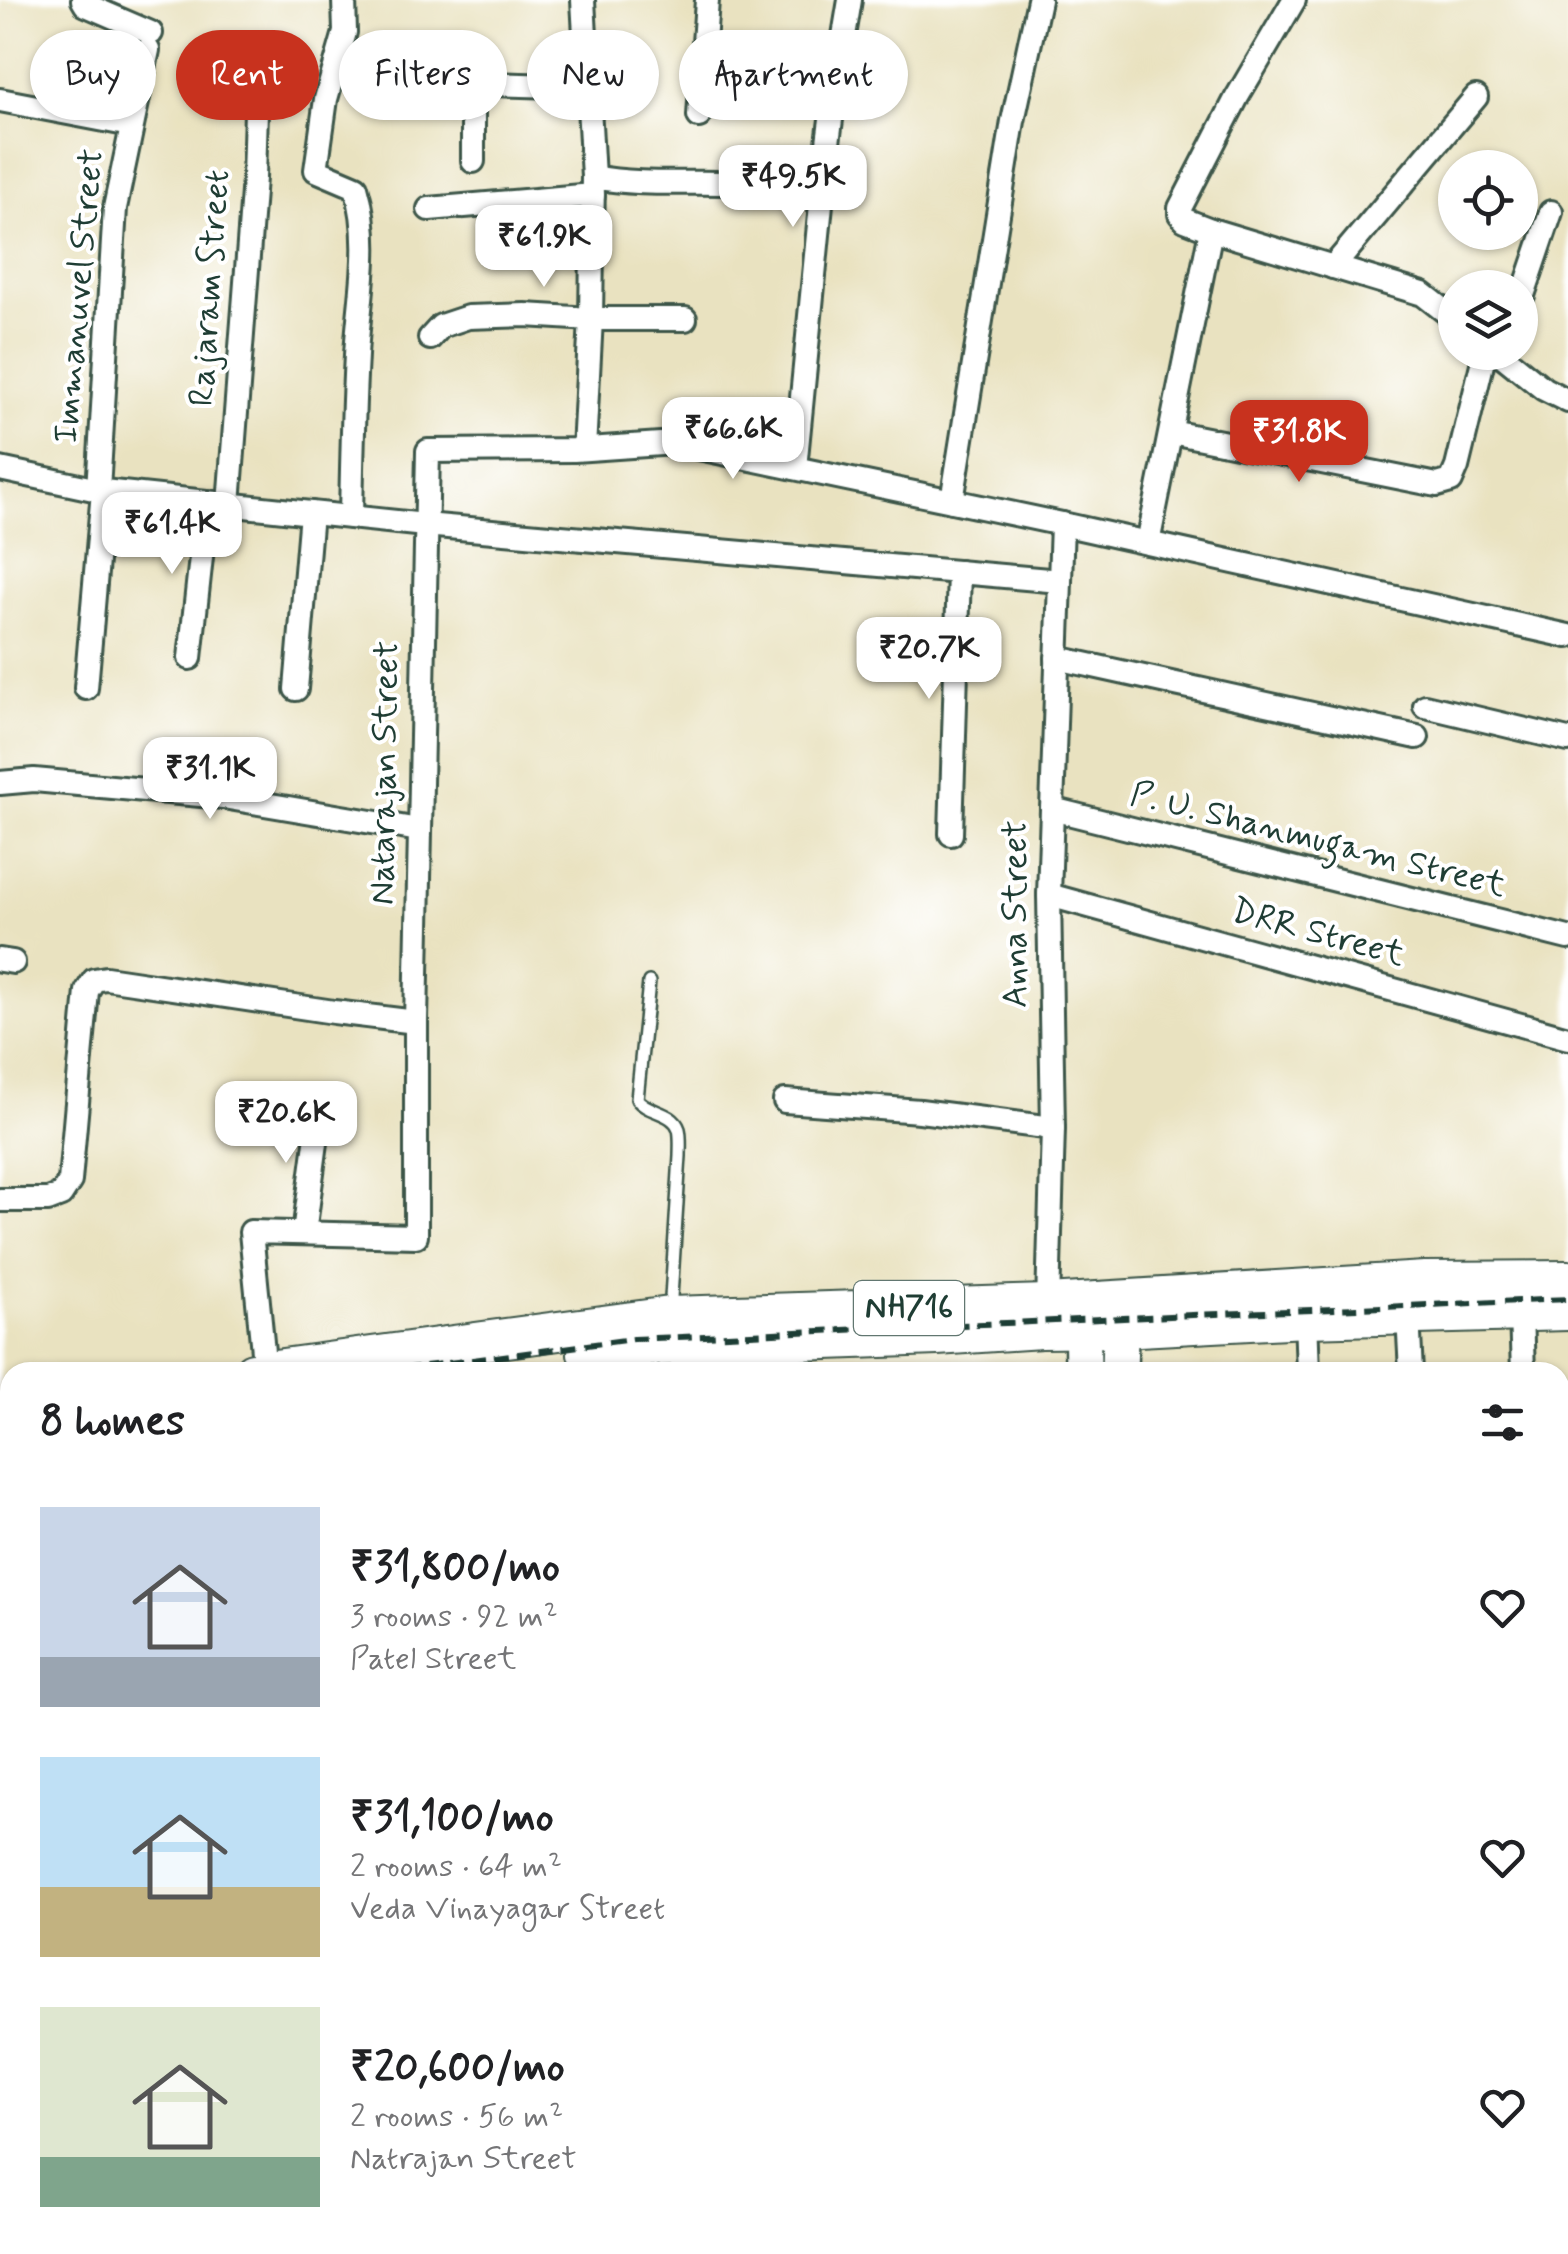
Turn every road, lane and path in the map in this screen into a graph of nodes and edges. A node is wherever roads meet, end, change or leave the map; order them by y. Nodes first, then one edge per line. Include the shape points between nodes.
1 (83, 0) edge
2 (344, 0) edge
3 (583, 0) edge
4 (707, 0) edge
5 (850, 0) edge
6 (1039, 0) edge
7 (1294, 0) edge
8 (585, 30) edge
9 (705, 30) edge
10 (333, 82) junction
11 (339, 82) edge
12 (527, 85) edge
13 (1476, 98) dead end
14 (0, 100) edge
15 (255, 120) edge
16 (590, 120) edge
17 (130, 125) junction
18 (473, 161) dead end
19 (593, 186) junction
20 (764, 190) tunnel mouth
21 (429, 210) dead end
22 (1551, 212) dead end
23 (1211, 230) junction
24 (1334, 267) junction
25 (1531, 270) edge
26 (1438, 306) edge
27 (591, 319) junction
28 (685, 319) dead end
29 (430, 338) dead end
30 (1491, 370) edge
31 (1519, 370) edge
32 (1568, 401) edge
33 (1170, 432) junction
34 (584, 449) junction
35 (795, 468) junction
36 (0, 469) edge
37 (0, 478) edge
38 (100, 491) junction
39 (952, 501) junction
40 (218, 503) junction
41 (311, 513) junction
42 (351, 517) junction
43 (1062, 524) junction
44 (425, 525) junction
45 (1148, 543) junction
46 (959, 572) junction
47 (1060, 581) junction
48 (1568, 636) edge
49 (190, 658) dead end
50 (1057, 658) junction
51 (86, 688) dead end
52 (296, 689) dead end
53 (1425, 706) dead end
54 (1417, 737) dead end
55 (1568, 740) edge
56 (0, 783) edge
57 (1052, 809) junction
58 (420, 830) junction
59 (952, 834) dead end
60 (1049, 895) junction
61 (1568, 938) edge
62 (649, 982) dead end
63 (416, 1022) junction
64 (1568, 1038) edge
65 (786, 1101) dead end
66 (321, 1106) dead end
67 (1053, 1128) junction
68 (0, 1200) edge
69 (304, 1233) junction
70 (1568, 1280) edge
71 (1331, 1307) junction
72 (1568, 1311) edge
73 (1091, 1312) junction
74 (1521, 1314) junction
75 (1408, 1316) junction
76 (668, 1331) junction
77 (260, 1362) edge
78 (360, 1362) edge
79 (519, 1362) edge
80 (1085, 1362) edge
81 (1114, 1362) edge
82 (1312, 1362) edge
83 (1410, 1362) edge
84 (1523, 1362) edge

1 - 17 street, Immanuvel Street via 150,41
2 - 10 street via 345,32
3 - 8 street
4 - 9 street
5 - 35 street via 815,199
6 - 39 street
7 - 23 street via 1180,208 1185,220
10 - 11 path
10 - 42 street via 316,170 356,187 366,244
12 - 18 street via 490,84 473,96
13 - 24 street
14 - 17 street
15 - 40 street, Rajaram Street
16 - 19 street
17 - 38 street, Immanuvel Street via 115,208
19 - 20 street via 733,182
19 - 21 street
19 - 27 street
22 - 25 street
23 - 24 street
23 - 33 street
24 - 26 street via 1423,294
27 - 28 street
27 - 29 street via 468,317 441,326
27 - 34 street
30 - 33 street via 1451,481 1438,485
31 - 32 street
33 - 45 street
34 - 35 street via 675,443
34 - 44 street, Natarajan Street via 428,451
35 - 39 street
36 - 37 street
36 - 38 street
38 - 40 street
38 - 51 street, Immanuvel Street
39 - 43 street
40 - 41 street
40 - 49 street, Rajaram Street
41 - 42 street
41 - 52 street
42 - 44 street
43 - 45 street
43 - 47 street, Anna Street
44 - 46 street
44 - 58 street, Natarajan Street
45 - 48 street
46 - 47 street
46 - 59 street
47 - 50 street, Anna Street
50 - 54 street
50 - 57 street, Anna Street
53 - 55 street
56 - 58 street via 34,780 223,798
57 - 60 street, Anna Street
57 - 61 street, P. U. Shanmugam Street
58 - 63 street, Natarajan Street
60 - 64 street, DRR Street
60 - 67 street, Anna Street
62 - 76 lane via 637,1099 680,1130
63 - 68 street via 94,980 87,991 70,1180 61,1195 48,1200
63 - 69 street, Natarajan Street via 416,1236
65 - 67 street
66 - 69 street
67 - 73 street, Anna Street
69 - 77 street via 251,1232
70 - 71 highway, NH716 via 1425,1281
71 - 73 highway, NH716
71 - 75 highway
71 - 82 street
72 - 74 highway
73 - 76 highway, NH716
73 - 80 main road
73 - 81 main road
74 - 75 highway
74 - 84 street
75 - 83 street
76 - 78 highway, NH716
76 - 79 highway via 630,1347

